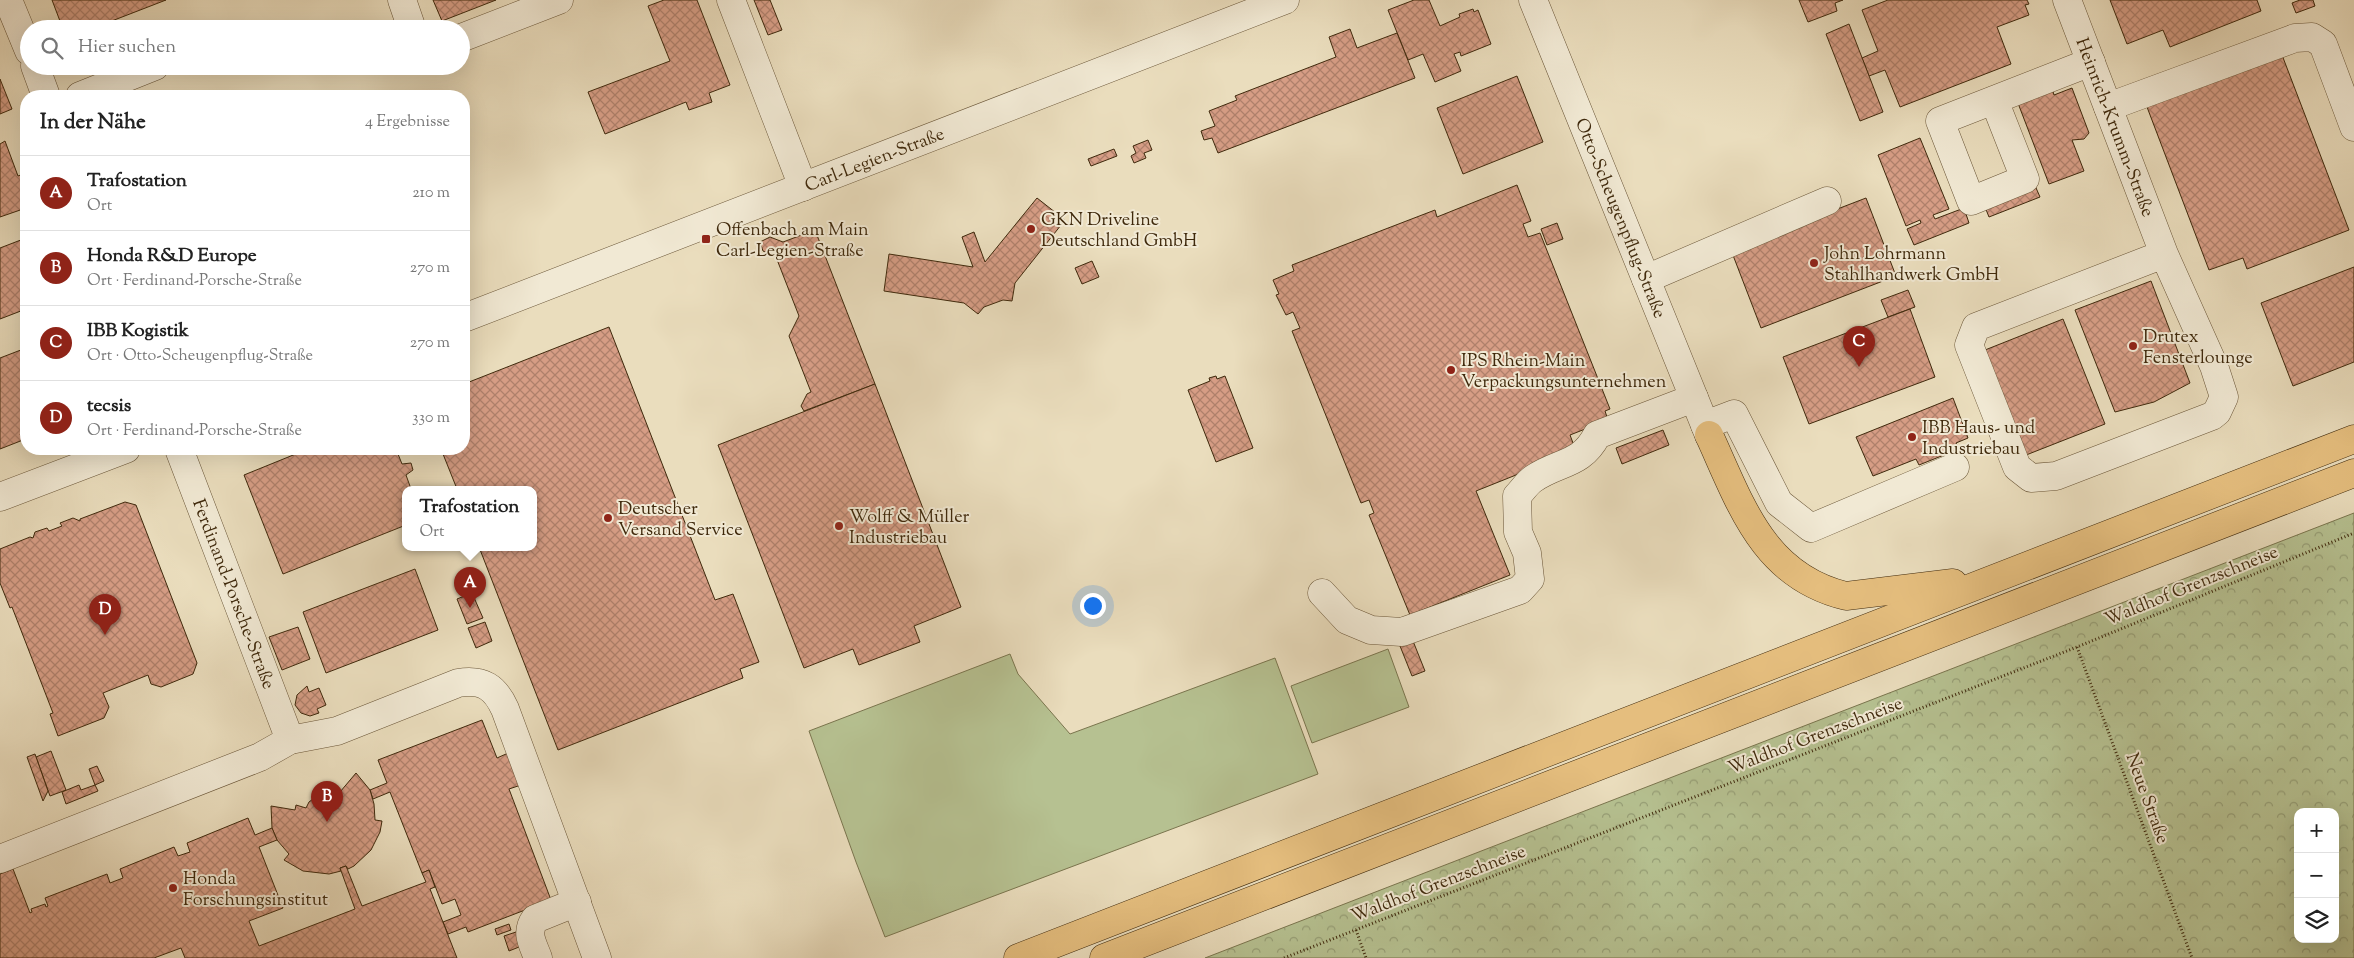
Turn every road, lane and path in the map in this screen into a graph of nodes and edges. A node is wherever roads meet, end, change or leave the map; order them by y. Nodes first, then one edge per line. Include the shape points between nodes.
1 (8, 0) edge
2 (402, 0) edge
3 (559, 0) edge
4 (731, 0) edge
5 (1285, 0) edge
6 (1533, 0) edge
7 (2067, 0) edge
8 (409, 20) edge
9 (20, 30) edge
10 (470, 35) edge
11 (2091, 62) junction
12 (38, 75) edge
13 (133, 75) edge
14 (44, 90) edge
15 (95, 90) edge
16 (1994, 100) dead end
17 (2108, 107) junction
18 (2354, 127) edge
19 (803, 187) junction
20 (1827, 201) dead end
21 (2164, 254) junction
22 (1646, 279) junction
23 (470, 316) edge
24 (1694, 398) junction
25 (1707, 430) junction
26 (2354, 439) edge
27 (111, 455) edge
28 (181, 455) edge
29 (1955, 467) dead end
30 (2354, 473) edge
31 (0, 498) edge
32 (2354, 533) edge
33 (2004, 575) junction
34 (1322, 592) dead end
35 (2077, 647) junction
36 (290, 740) junction
37 (0, 859) edge
38 (577, 902) junction
39 (1356, 930) junction
40 (538, 958) edge
41 (597, 958) edge
42 (1018, 958) edge
43 (1104, 958) edge
44 (1284, 958) edge
45 (1366, 958) edge
46 (2192, 958) edge

1 - 9 street
2 - 8 street
3 - 10 street
4 - 19 street
5 - 19 street, Carl-Legien-Straße
6 - 22 street, Otto-Scheugenpflug-Straße
7 - 11 street, Heinrich-Krumm-Straße
11 - 16 street
11 - 17 street, Heinrich-Krumm-Straße
12 - 14 street
13 - 15 street
17 - 18 street via 2295,38 2312,37 2323,44
17 - 21 street, Heinrich-Krumm-Straße
19 - 23 street, Carl-Legien-Straße
20 - 22 street
21 - 21 street, Heinrich-Krumm-Straße via 2219,381 2224,397 2217,412 2056,476 2031,478 2017,467 1969,345 1976,328
22 - 24 street, Otto-Scheugenpflug-Straße
24 - 25 street, Otto-Scheugenpflug-Straße
24 - 34 street via 1597,435 1582,456 1532,479 1517,496 1518,532 1527,553 1530,579 1520,590 1402,632 1371,630 1347,620
25 - 29 street via 1734,414 1779,503 1811,528
25 - 33 main road via 1762,542 1787,568 1817,586 1846,596
26 - 33 main road
27 - 31 street
28 - 36 street, Ferdinand-Porsche-Straße
30 - 43 main road
32 - 35 path, Waldhof Grenzschneise
33 - 42 main road
35 - 39 path, Waldhof Grenzschneise
35 - 46 path, Neue Straße
36 - 37 street via 260,758
36 - 38 street via 337,731 458,683 487,685 500,697 505,709
38 - 40 street via 535,919 529,931
38 - 41 street
39 - 44 path, Waldhof Grenzschneise
39 - 45 path

